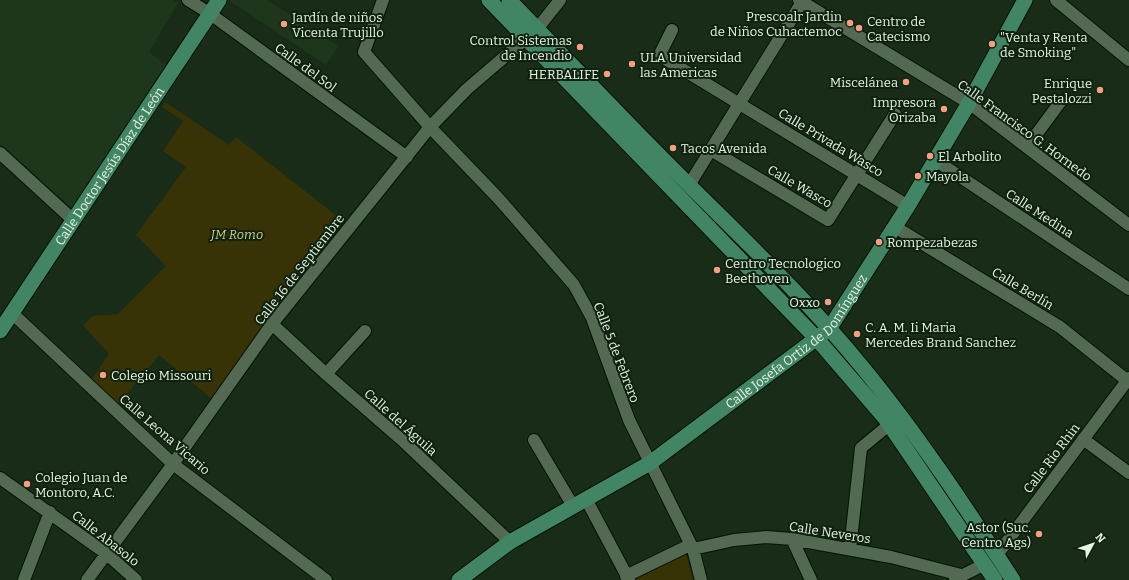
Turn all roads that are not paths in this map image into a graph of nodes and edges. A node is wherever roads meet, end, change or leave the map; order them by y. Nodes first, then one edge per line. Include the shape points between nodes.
1 (188, 0) edge
2 (219, 0) edge
3 (383, 0) edge
4 (490, 0) edge
5 (509, 0) edge
6 (560, 0) edge
7 (1026, 0) edge
8 (1056, 0) edge
9 (800, 1) edge
10 (209, 14) junction
11 (672, 30) dead end
12 (532, 33) junction
13 (1129, 60) edge
14 (1061, 101) dead end
15 (739, 103) junction
16 (969, 103) junction
17 (895, 114) dead end
18 (430, 127) junction
19 (1027, 147) junction
20 (711, 150) junction
21 (0, 153) edge
22 (406, 157) junction
23 (935, 160) junction
24 (856, 174) junction
25 (689, 185) junction
26 (908, 206) junction
27 (72, 219) junction
28 (1129, 225) edge
29 (895, 226) junction
30 (1129, 289) edge
31 (12, 313) junction
32 (272, 324) junction
33 (829, 328) junction
34 (0, 331) edge
35 (365, 331) dead end
36 (817, 339) junction
37 (326, 374) junction
38 (1128, 380) edge
39 (890, 424) junction
40 (1083, 439) junction
41 (534, 440) dead end
42 (650, 463) junction
43 (173, 464) junction
44 (1129, 473) edge
45 (0, 478) edge
46 (580, 503) junction
47 (50, 512) junction
48 (792, 539) junction
49 (510, 542) junction
50 (692, 547) junction
51 (850, 549) junction
52 (107, 554) junction
53 (991, 559) junction
54 (627, 578) edge
55 (957, 578) edge
56 (24, 580) edge
57 (87, 580) edge
58 (136, 580) edge
59 (326, 580) edge
60 (459, 580) edge
61 (701, 580) edge
62 (811, 580) edge
63 (995, 580) edge
64 (1013, 580) edge

1 - 10 street, Calle del Sol
2 - 10 main road, Calle Doctor Jesús Díaz de León
3 - 18 street, Calle 5 de Febrero via 364,52
4 - 12 main road
5 - 12 main road
6 - 12 street, Calle 16 de Septiembre
7 - 16 main road, Calle Josefa Ortiz de Domínguez
8 - 13 street
9 - 15 street
9 - 16 street, Calle Francisco G. Hornedo
10 - 22 street, Calle del Sol
10 - 27 main road, Calle Doctor Jesús Díaz de León
11 - 15 street via 661,56
12 - 18 street, Calle 16 de Septiembre via 466,89
12 - 25 main road
12 - 36 main road
14 - 19 street
15 - 20 street
15 - 24 street, Calle Privada Wasco
16 - 19 street, Calle Francisco G. Hornedo
16 - 23 main road, Calle Josefa Ortiz de Domínguez
17 - 24 street, Calle Wasco
18 - 22 street, Calle 16 de Septiembre
18 - 42 street, Calle 5 de Febrero via 498,198 574,285 592,318 628,420
19 - 28 street, Calle Francisco G. Hornedo
20 - 24 street, Calle Wasco via 825,220 830,219
20 - 25 street
21 - 27 street
22 - 32 street, Calle 16 de Septiembre
23 - 26 main road, Calle Josefa Ortiz de Domínguez
23 - 30 street, Calle Medina
24 - 26 street, Calle Privada Wasco
25 - 33 main road
26 - 29 main road, Calle Josefa Ortiz de Domínguez
27 - 31 main road, Calle Doctor Jesús Díaz de León
29 - 33 main road, Calle Josefa Ortiz de Domínguez
29 - 38 street, Calle Berlín via 1060,327
31 - 34 main road, Calle Doctor Jesús Díaz de León
31 - 43 street, Calle Leona Vicario
32 - 37 street, Calle del Águila
32 - 43 street, Calle 16 de Septiembre
33 - 36 main road, Calle Josefa Ortiz de Domínguez
33 - 53 main road via 909,427
35 - 37 street
36 - 39 main road
36 - 42 main road, Calle Josefa Ortiz de Domínguez
37 - 49 street, Calle del Águila via 402,440
38 - 40 street, Calle Rio Rhin
39 - 51 street via 861,448
39 - 53 main road
40 - 44 street
40 - 53 street, Calle Rio Rhin
41 - 46 street
42 - 46 main road, Calle Josefa Ortiz de Domínguez
42 - 50 street, Calle 5 de Febrero
43 - 52 street, Calle 16 de Septiembre
43 - 59 street, Calle Leona Vicario
45 - 47 street, Calle Abasolo
46 - 49 main road, Calle Josefa Ortiz de Domínguez
46 - 54 street
47 - 52 street, Calle Abasolo
47 - 56 street
48 - 50 street, Calle Neveros via 766,537
48 - 51 street, Calle Neveros
48 - 62 street
49 - 60 main road, Calle Josefa Ortiz de Domínguez
50 - 54 street, Calle Neveros
50 - 61 street, Calle 5 de Febrero
51 - 55 street, Calle Neveros via 891,557
52 - 57 street, Calle 16 de Septiembre
52 - 58 street, Calle Abasolo
53 - 55 street
53 - 63 main road
53 - 64 main road

